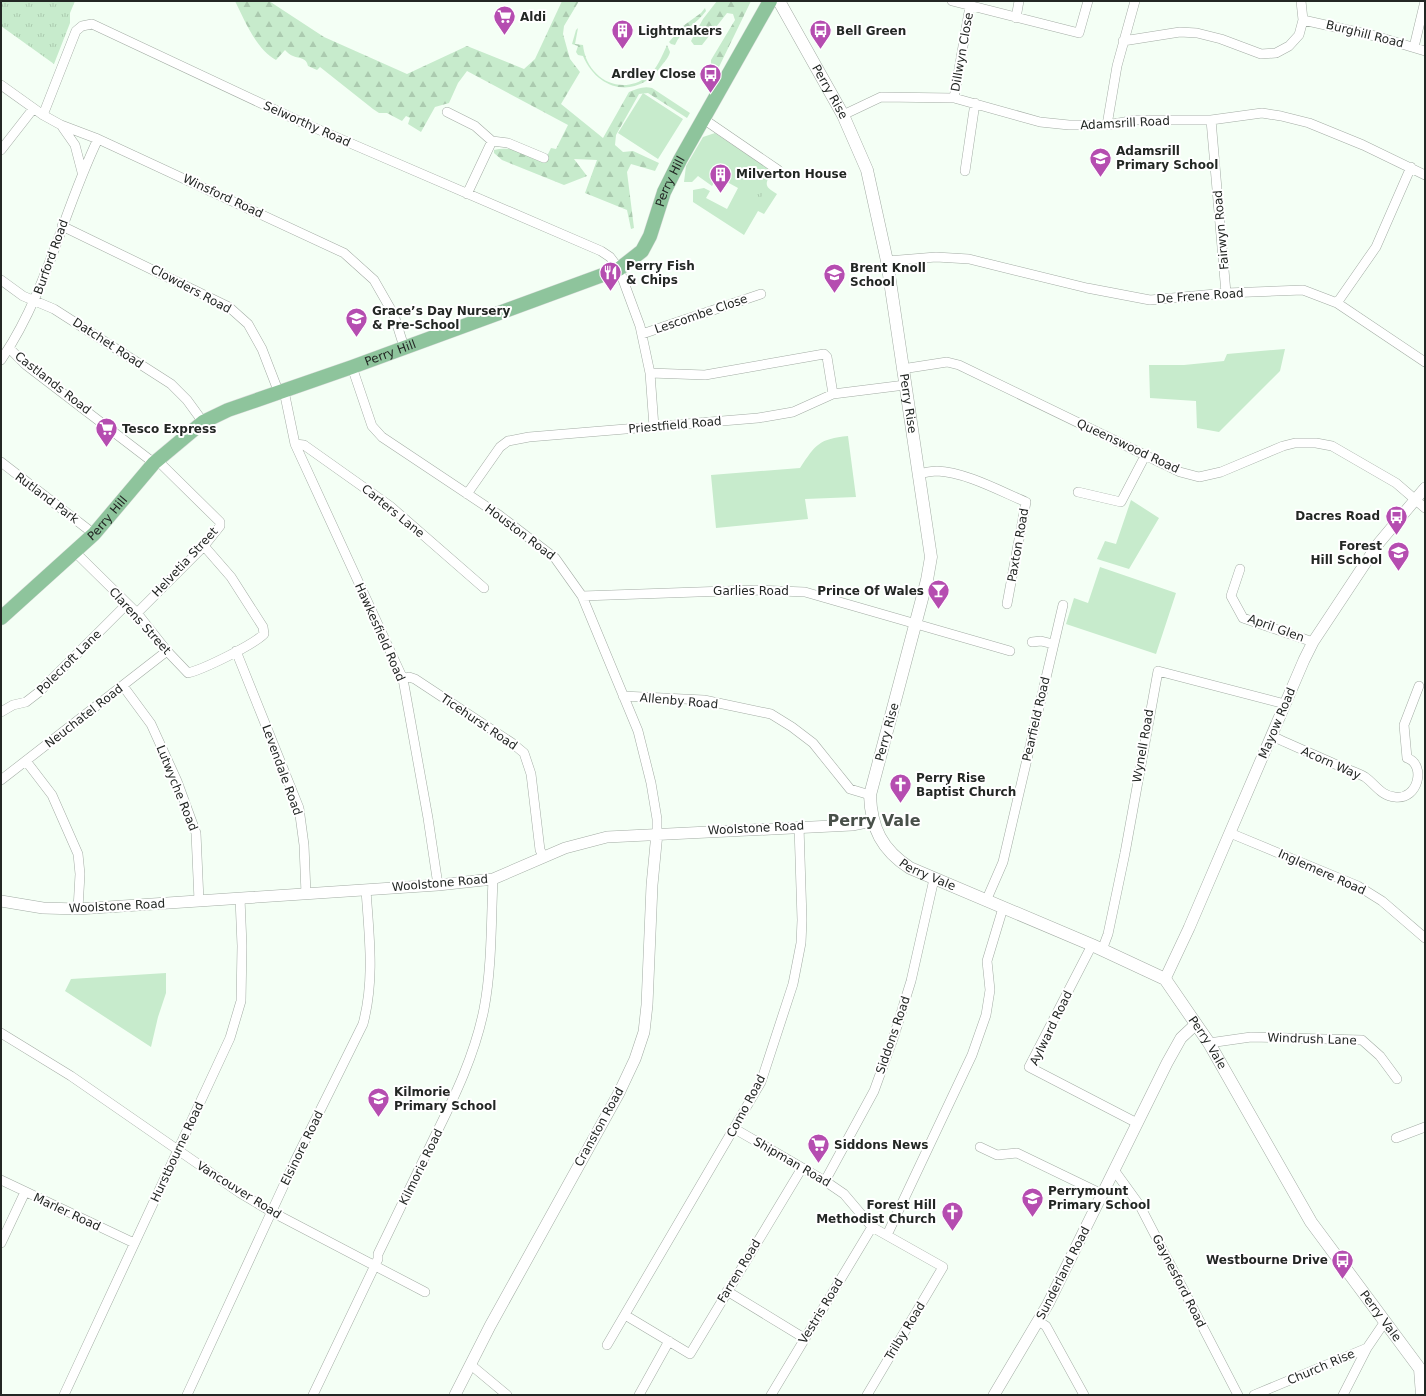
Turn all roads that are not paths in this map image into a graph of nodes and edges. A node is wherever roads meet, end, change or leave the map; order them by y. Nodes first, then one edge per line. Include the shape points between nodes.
1 (770, 1) edge
2 (779, 1) edge
3 (952, 1) edge
4 (1019, 1) edge
5 (1088, 1) edge
6 (1135, 1) edge
7 (1301, 1) edge
8 (1425, 1) edge
9 (970, 6) junction
10 (1016, 18) junction
11 (1303, 20) junction
12 (1124, 41) junction
13 (1414, 47) junction
14 (1425, 51) edge
15 (1, 85) edge
16 (954, 98) junction
17 (975, 103) junction
18 (33, 109) junction
19 (447, 112) dead end
20 (43, 115) junction
21 (843, 115) junction
22 (702, 118) junction
23 (1211, 120) junction
24 (61, 125) junction
25 (1107, 125) junction
26 (98, 139) junction
27 (492, 141) junction
28 (1, 150) edge
29 (544, 158) dead end
30 (1411, 167) junction
31 (778, 170) dead end
32 (965, 171) dead end
33 (82, 172) junction
34 (1425, 175) edge
35 (467, 194) junction
36 (62, 226) junction
37 (887, 261) junction
38 (619, 269) junction
39 (1, 280) edge
40 (1226, 293) junction
41 (761, 294) dead end
42 (35, 300) junction
43 (1337, 303) junction
44 (642, 334) junction
45 (404, 347) junction
46 (9, 348) junction
47 (1, 360) edge
48 (1425, 362) edge
49 (352, 367) junction
50 (902, 369) junction
51 (650, 373) junction
52 (905, 385) junction
53 (282, 392) junction
54 (833, 394) junction
55 (203, 422) junction
56 (654, 426) junction
57 (294, 444) junction
58 (1145, 456) junction
59 (1, 462) edge
60 (156, 462) junction
61 (918, 474) junction
62 (1425, 488) edge
63 (1078, 492) dead end
64 (467, 494) junction
65 (1415, 500) junction
66 (1425, 508) edge
67 (94, 534) junction
68 (204, 546) junction
69 (75, 552) junction
70 (1240, 569) dead end
71 (484, 588) dead end
72 (582, 596) junction
73 (127, 604) junction
74 (1007, 604) dead end
75 (1063, 605) dead end
76 (137, 613) junction
77 (1, 618) edge
78 (915, 624) junction
79 (1032, 642) dead end
80 (1313, 642) junction
81 (1053, 644) junction
82 (168, 651) junction
83 (236, 651) junction
84 (1010, 651) dead end
85 (403, 680) junction
86 (123, 686) junction
87 (1418, 686) dead end
88 (624, 696) junction
89 (1285, 704) junction
90 (2, 709) edge
91 (1272, 736) junction
92 (26, 761) junction
93 (1, 780) edge
94 (870, 795) junction
95 (872, 821) junction
96 (798, 826) junction
97 (657, 833) junction
98 (1230, 833) junction
99 (544, 857) junction
100 (493, 879) junction
101 (934, 879) junction
102 (438, 885) junction
103 (366, 890) junction
104 (306, 894) junction
105 (240, 898) junction
106 (1, 901) edge
107 (199, 901) junction
108 (986, 901) junction
109 (1003, 908) junction
110 (78, 909) junction
111 (1425, 938) edge
112 (1097, 947) junction
113 (1165, 979) junction
114 (1196, 1024) junction
115 (1, 1033) edge
116 (1209, 1043) junction
117 (1397, 1079) dead end
118 (1137, 1123) junction
119 (1425, 1126) edge
120 (735, 1129) junction
121 (1396, 1138) dead end
122 (980, 1147) dead end
123 (177, 1150) junction
124 (802, 1168) junction
125 (1114, 1170) junction
126 (1, 1180) edge
127 (825, 1181) junction
128 (25, 1192) junction
129 (1102, 1194) junction
130 (272, 1212) junction
131 (872, 1226) junction
132 (887, 1235) junction
133 (1, 1243) edge
134 (134, 1243) junction
135 (374, 1265) junction
136 (943, 1267) joint
137 (727, 1291) junction
138 (425, 1292) dead end
139 (624, 1315) junction
140 (1038, 1321) junction
141 (1384, 1323) junction
142 (804, 1338) junction
143 (669, 1341) junction
144 (607, 1345) dead end
145 (1367, 1348) junction
146 (471, 1365) junction
147 (64, 1395) edge
148 (187, 1395) edge
149 (314, 1395) edge
150 (455, 1395) edge
151 (507, 1395) edge
152 (639, 1395) edge
153 (771, 1395) edge
154 (867, 1395) edge
155 (994, 1395) edge
156 (1084, 1395) edge
157 (1238, 1395) edge
158 (1254, 1395) edge
159 (1342, 1395) edge
160 (1422, 1395) edge

1 - 22 main road, Perry Hill
2 - 21 main road, Perry Rise
3 - 9 street, Dillwyn Close
4 - 10 street
5 - 10 street, Dillwyn Close via 1079,33
6 - 12 street
7 - 11 street
8 - 13 street
9 - 10 street, Dillwyn Close
9 - 16 street, Dillwyn Close
11 - 12 street via 1299,35 1290,46 1276,53 1261,54 1221,38 1197,33 1172,33
11 - 13 street, Burghill Road
12 - 25 street
13 - 14 street, Burghill Road
15 - 18 street, Winsford Road
16 - 17 street, Adamsrill Road
16 - 21 street, Adamsrill Road via 881,97
17 - 25 street, Adamsrill Road via 1040,122
17 - 32 street
18 - 20 street, Winsford Road
18 - 28 street
19 - 27 street via 474,126
20 - 24 street, Winsford Road
20 - 35 street, Selworthy Road via 76,31 82,26 92,24 301,122
21 - 37 main road, Perry Rise via 867,170
22 - 31 street
22 - 38 main road, Perry Hill via 664,192 645,246 632,261
23 - 25 street, Adamsrill Road via 1136,120
23 - 30 street, Adamsrill Road via 1262,113 1281,116 1309,123
23 - 40 street, Fairwyn Road
24 - 26 street, Winsford Road
24 - 33 street via 75,145
26 - 33 street, Burford Road
26 - 45 street, Winsford Road via 344,253 374,280 394,315
27 - 29 street via 508,144
27 - 35 street
30 - 34 street, Adamsrill Road
30 - 43 street via 1376,247
33 - 36 street, Burford Road
35 - 38 street, Selworthy Road via 601,251 610,257
36 - 42 street, Burford Road via 45,279
36 - 53 street, Clowders Road via 229,307 248,324
37 - 40 street, De Frene Road via 936,257 969,259 1087,288 1150,300
37 - 50 main road, Perry Rise
38 - 44 street
38 - 45 main road, Perry Hill
39 - 42 street, Datchet Road via 23,296
40 - 43 street, De Frene Road via 1303,290
41 - 44 street, Lescombe Close
42 - 46 street, Burford Road
42 - 55 street, Datchet Road via 54,309 171,384
43 - 48 street, De Frene Road
44 - 51 street
45 - 49 main road, Perry Hill
46 - 47 street, Burford Road
46 - 60 street, Castlands Road via 26,365
49 - 53 main road, Perry Hill
49 - 64 street, Houston Road via 372,426 382,437
50 - 52 main road, Perry Rise
50 - 58 street, Queenswood Road via 947,362 959,365
51 - 54 street via 705,375 824,354 827,357
51 - 56 street
52 - 54 street, Priestfield Road
52 - 61 main road, Perry Rise
53 - 55 main road, Perry Hill via 228,410
53 - 57 street, Hawkesfield Road
54 - 56 street, Priestfield Road via 793,412 758,418
55 - 60 main road, Perry Hill
56 - 64 street, Priestfield Road via 508,441 500,447
57 - 71 street, Carters Lane via 304,445 390,506
57 - 85 street, Hawkesfield Road
58 - 63 street via 1121,502
58 - 65 street, Queenswood Road via 1180,472 1199,477 1221,472 1274,449 1295,443 1332,446 1396,483
59 - 67 street, Rutland Park
60 - 67 main road, Perry Hill
60 - 68 street, Helvetia Street via 220,522 220,526
61 - 74 street, Paxton Road via 936,471 949,473 984,484 1026,502
61 - 78 main road, Perry Rise via 931,556
62 - 65 street, Mayow Road
64 - 72 street, Houston Road via 556,558
65 - 66 street
65 - 80 street, Mayow Road via 1378,544
67 - 69 main road, Perry Hill
68 - 76 street, Helvetia Street
68 - 83 street via 231,577 263,627 264,634 259,639
69 - 73 street, Clarens Street
69 - 77 main road, Perry Hill
70 - 80 street, April Glen via 1230,596 1243,618
72 - 78 street, Garlies Road via 755,590 805,592
72 - 88 street, Houston Road
73 - 76 street, Clarens Street
73 - 90 street, Polecroft Lane via 39,692 26,702
75 - 81 street, Pearfield Road
76 - 82 street, Clarens Street
78 - 84 street, Garlies Road
78 - 94 main road, Perry Rise
79 - 81 street
80 - 89 street, Mayow Road
81 - 108 street, Pearfield Road via 1003,862
82 - 83 street, Clarens Street via 188,673
82 - 86 street, Neuchatel Road
83 - 104 street, Levendale Road via 299,808 304,844
85 - 99 street, Ticehurst Road via 410,677 415,679 524,753 531,774 540,850
85 - 102 street, Hawkesfield Road
86 - 92 street, Neuchatel Road
86 - 107 street, Lutwyche Road via 151,724 177,781 196,833
87 - 91 street, Acorn Way via 1404,725 1407,758 1417,765 1420,777 1418,786 1407,796 1396,798 1386,795 1364,777
88 - 94 street, Allenby Road via 704,700 771,714 813,743 850,789
88 - 97 street, Houston Road via 638,731 650,776
89 - 91 street, Mayow Road
89 - 112 street, Wynell Road via 1158,671 1108,934
91 - 98 street, Mayow Road
92 - 93 street, Neuchatel Road
92 - 110 street via 52,795 78,854
94 - 95 main road, Perry Rise
95 - 96 street, Woolstone Road
95 - 101 main road, Perry Vale via 889,851 899,861
96 - 97 street, Woolstone Road
96 - 120 street, Como Road via 802,920 794,984 761,1082
97 - 99 street, Woolstone Road via 607,837 565,848
97 - 146 street, Cranston Road via 647,1005 644,1032 635,1059
98 - 111 street, Inglemere Road via 1358,886 1382,901
98 - 113 street, Mayow Road
99 - 100 street, Woolstone Road
100 - 102 street, Woolstone Road
100 - 135 street, Kilmorie Road via 489,978 476,1042 446,1115
101 - 108 main road, Perry Vale
101 - 127 street, Siddons Road via 911,981 874,1091
102 - 103 street, Woolstone Road
103 - 104 street, Woolstone Road
103 - 130 street, Elsinore Road via 371,970 363,1024
104 - 105 street, Woolstone Road
105 - 107 street, Woolstone Road
105 - 123 street, Hurstbourne Road via 241,1001 230,1038
106 - 110 street, Woolstone Road via 43,908
107 - 110 street, Woolstone Road
108 - 109 main road, Perry Vale
109 - 112 main road, Perry Vale
109 - 132 street via 987,961 990,990 986,1015 972,1055
112 - 113 main road, Perry Vale
112 - 118 street, Aylward Road via 1029,1068
113 - 114 main road, Perry Vale
114 - 116 main road, Perry Vale
114 - 118 street, Sunderland Road via 1181,1038
115 - 123 street, Vancouver Road via 76,1080
116 - 117 street, Windrush Lane via 1251,1037 1362,1040 1380,1056
116 - 141 main road, Perry Vale via 1311,1222
118 - 125 street, Sunderland Road
119 - 121 street
120 - 124 street, Shipman Road
120 - 139 street, Como Road
122 - 129 street via 997,1155 1017,1153
123 - 130 street, Vancouver Road
123 - 134 street, Hurstbourne Road
124 - 127 street, Shipman Road
124 - 137 street, Farren Road
125 - 129 street, Sunderland Road
125 - 157 street, Gaynesford Road via 1140,1206
126 - 128 street, Marler Road
127 - 131 street, Shipman Road via 844,1194
128 - 133 street
128 - 134 street, Marler Road
129 - 140 street, Sunderland Road
130 - 135 street, Vancouver Road
130 - 148 street, Elsinore Road
131 - 132 street, Shipman Road
131 - 142 street, Vestris Road
132 - 136 street, Shipman Road
134 - 147 street, Hurstbourne Road
135 - 138 street, Vancouver Road
135 - 149 street, Kilmorie Road
136 - 154 street, Trilby Road
137 - 142 street
137 - 143 street, Farren Road via 690,1354
139 - 143 street
139 - 144 street, Como Road
140 - 155 street, Sunderland Road
140 - 156 street via 1046,1326
141 - 145 street
141 - 160 main road, Perry Vale via 1420,1369
142 - 153 street, Vestris Road
143 - 152 street
145 - 158 street, Church Rise
145 - 159 street
146 - 150 street, Cranston Road
146 - 151 street

